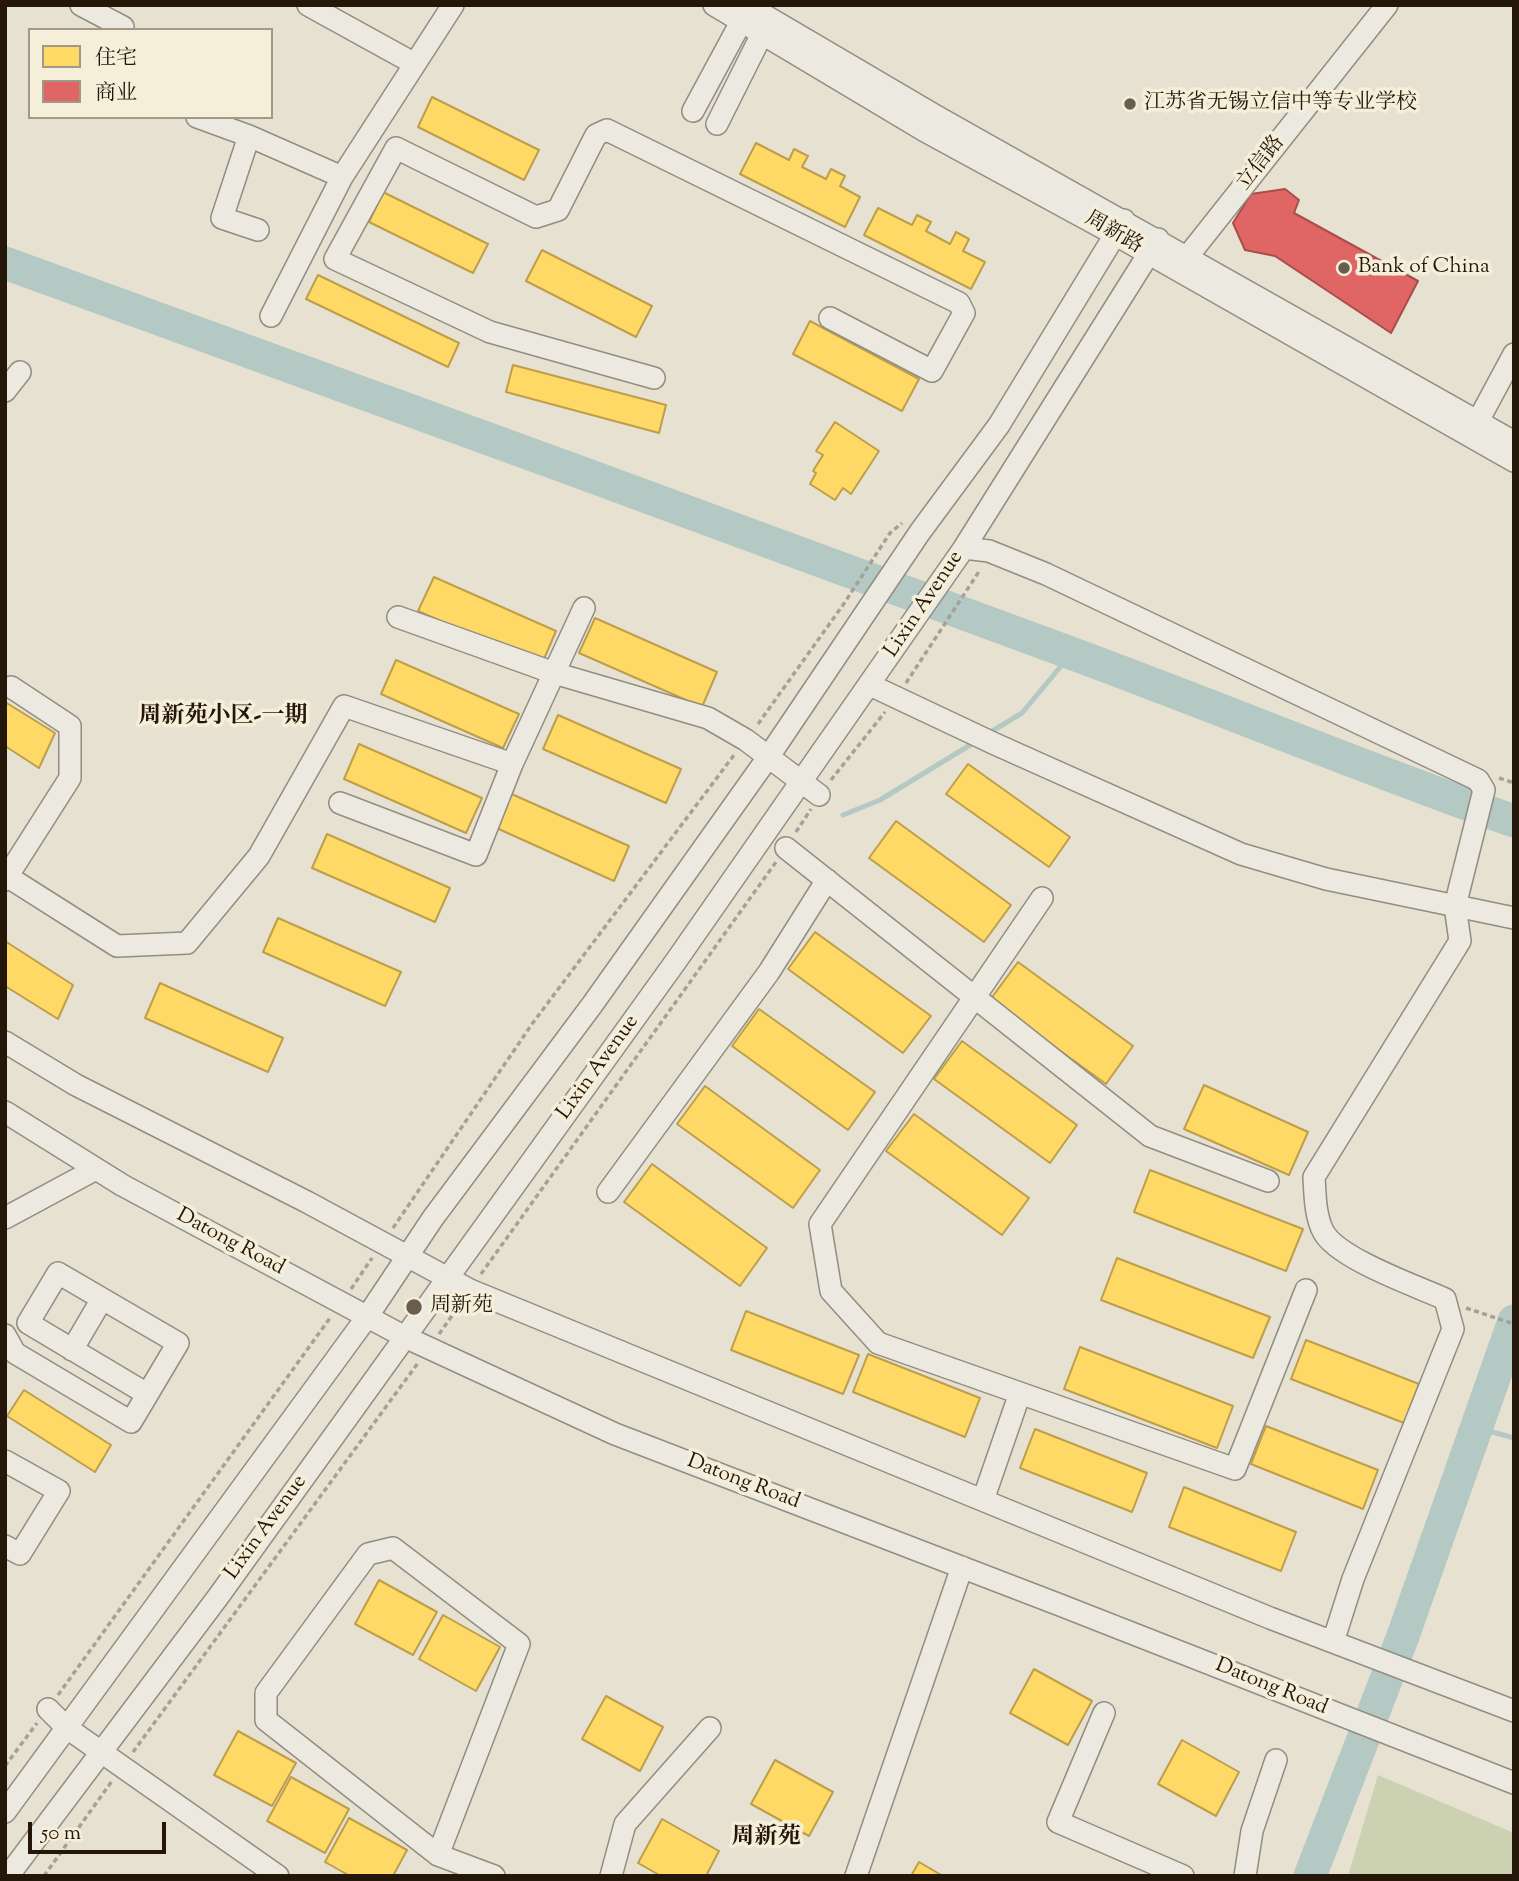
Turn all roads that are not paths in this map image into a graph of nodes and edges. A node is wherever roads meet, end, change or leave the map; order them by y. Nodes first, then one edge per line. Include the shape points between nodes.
1 (81, 5) edge
2 (308, 5) edge
3 (453, 5) edge
4 (713, 5) edge
5 (1387, 5) edge
6 (744, 13) edge
7 (123, 27) dead end
8 (762, 34) junction
9 (415, 64) junction
10 (693, 111) dead end
11 (202, 119) edge
12 (718, 124) dead end
13 (249, 136) junction
14 (342, 177) junction
15 (1120, 228) junction
16 (258, 230) dead end
17 (1152, 247) junction
18 (1188, 256) junction
19 (271, 316) dead end
20 (830, 318) dead end
21 (1514, 354) edge
22 (20, 372) dead end
23 (654, 378) dead end
24 (5, 391) edge
25 (1478, 421) junction
26 (1514, 442) edge
27 (1514, 461) edge
28 (964, 548) junction
29 (584, 608) dead end
30 (398, 617) dead end
31 (554, 673) junction
32 (870, 685) junction
33 (11, 687) dead end
34 (769, 756) junction
35 (512, 764) junction
36 (802, 780) junction
37 (819, 795) road end
38 (340, 803) dead end
39 (786, 848) road end
40 (6, 877) edge
41 (827, 880) junction
42 (1042, 898) dead end
43 (1455, 906) junction
44 (1514, 918) edge
45 (973, 996) junction
46 (5, 1042) edge
47 (5, 1112) edge
48 (96, 1169) junction
49 (1269, 1181) dead end
50 (608, 1192) dead end
51 (5, 1218) edge
52 (407, 1257) junction
53 (447, 1279) junction
54 (1306, 1290) dead end
55 (102, 1299) junction
56 (367, 1317) junction
57 (6, 1338) edge
58 (405, 1338) junction
59 (72, 1350) junction
60 (1020, 1393) junction
61 (147, 1394) junction
62 (5, 1461) edge
63 (983, 1500) junction
64 (5, 1546) edge
65 (962, 1567) junction
66 (1340, 1645) junction
67 (48, 1709) road end
68 (1514, 1711) edge
69 (1104, 1713) dead end
70 (67, 1728) junction
71 (710, 1728) dead end
72 (101, 1752) junction
73 (1276, 1760) dead end
74 (1514, 1783) edge
75 (5, 1812) edge
76 (438, 1855) junction
77 (8, 1876) edge
78 (278, 1876) edge
79 (494, 1876) edge
80 (611, 1876) edge
81 (856, 1876) edge
82 (1183, 1876) edge
83 (1245, 1876) edge

1 - 7 street
2 - 9 street
3 - 9 street
4 - 6 street, 周新路
5 - 18 street, 立信路
6 - 8 street, 周新路
6 - 10 street
6 - 15 street, 周新路 via 936,116
8 - 12 street
8 - 15 street, 周新路 via 925,131
9 - 14 street
11 - 13 street
13 - 14 street
13 - 16 street via 222,218
14 - 19 street
15 - 17 street, 周新路
15 - 34 street, Lixin Avenue via 999,425 919,532
17 - 18 street, 周新路
17 - 27 street, 周新路
17 - 28 street, Lixin Avenue
18 - 25 street, 周新路
20 - 23 street via 932,371 964,313 959,303 607,130 596,135 558,210 536,217 397,148 335,259 490,332
21 - 25 street
22 - 24 street
25 - 26 street, 周新路
28 - 32 street, Lixin Avenue
28 - 43 street via 989,551 1046,574 1478,780 1484,790
29 - 31 street
30 - 31 street
31 - 34 street via 708,718
31 - 35 street
32 - 36 street, Lixin Avenue
32 - 43 street via 1241,854 1325,879
33 - 40 street via 70,726 70,778
34 - 36 street
34 - 52 street, Lixin Avenue
35 - 38 street via 476,855
35 - 40 street via 344,706 259,856 187,943 117,946
36 - 37 street
36 - 53 street, Lixin Avenue
39 - 41 street
41 - 45 street
41 - 50 street via 769,972
42 - 45 street
43 - 44 street
43 - 66 street via 1460,941 1314,1177 1323,1232 1346,1254 1445,1299 1453,1329 1353,1579
45 - 49 street via 1150,1136
45 - 60 street via 820,1224 831,1291 878,1343
46 - 52 street via 76,1085
47 - 48 street, Datong Road
48 - 51 street
48 - 56 street, Datong Road
52 - 53 street
52 - 56 street, Lixin Avenue
53 - 58 street, Lixin Avenue
53 - 63 street
54 - 60 street via 1235,1469
55 - 59 street
55 - 59 street via 58,1273 28,1324
55 - 61 street via 178,1343
56 - 58 street, Datong Road
56 - 70 street, Lixin Avenue
57 - 61 street via 15,1353 131,1422
58 - 65 street, Datong Road via 615,1434
58 - 72 street, Lixin Avenue
59 - 61 street
60 - 63 street
62 - 64 street via 59,1491 20,1554
63 - 66 street
65 - 74 street, Datong Road
65 - 81 street
66 - 68 street
67 - 70 street
69 - 82 street via 1058,1822
70 - 72 street
70 - 75 street, Lixin Avenue
71 - 80 street via 625,1824
72 - 77 street, Lixin Avenue
72 - 78 street
73 - 83 street via 1252,1831
76 - 76 street via 519,1644 393,1548 369,1554 353,1575 266,1693 266,1720
76 - 79 street

